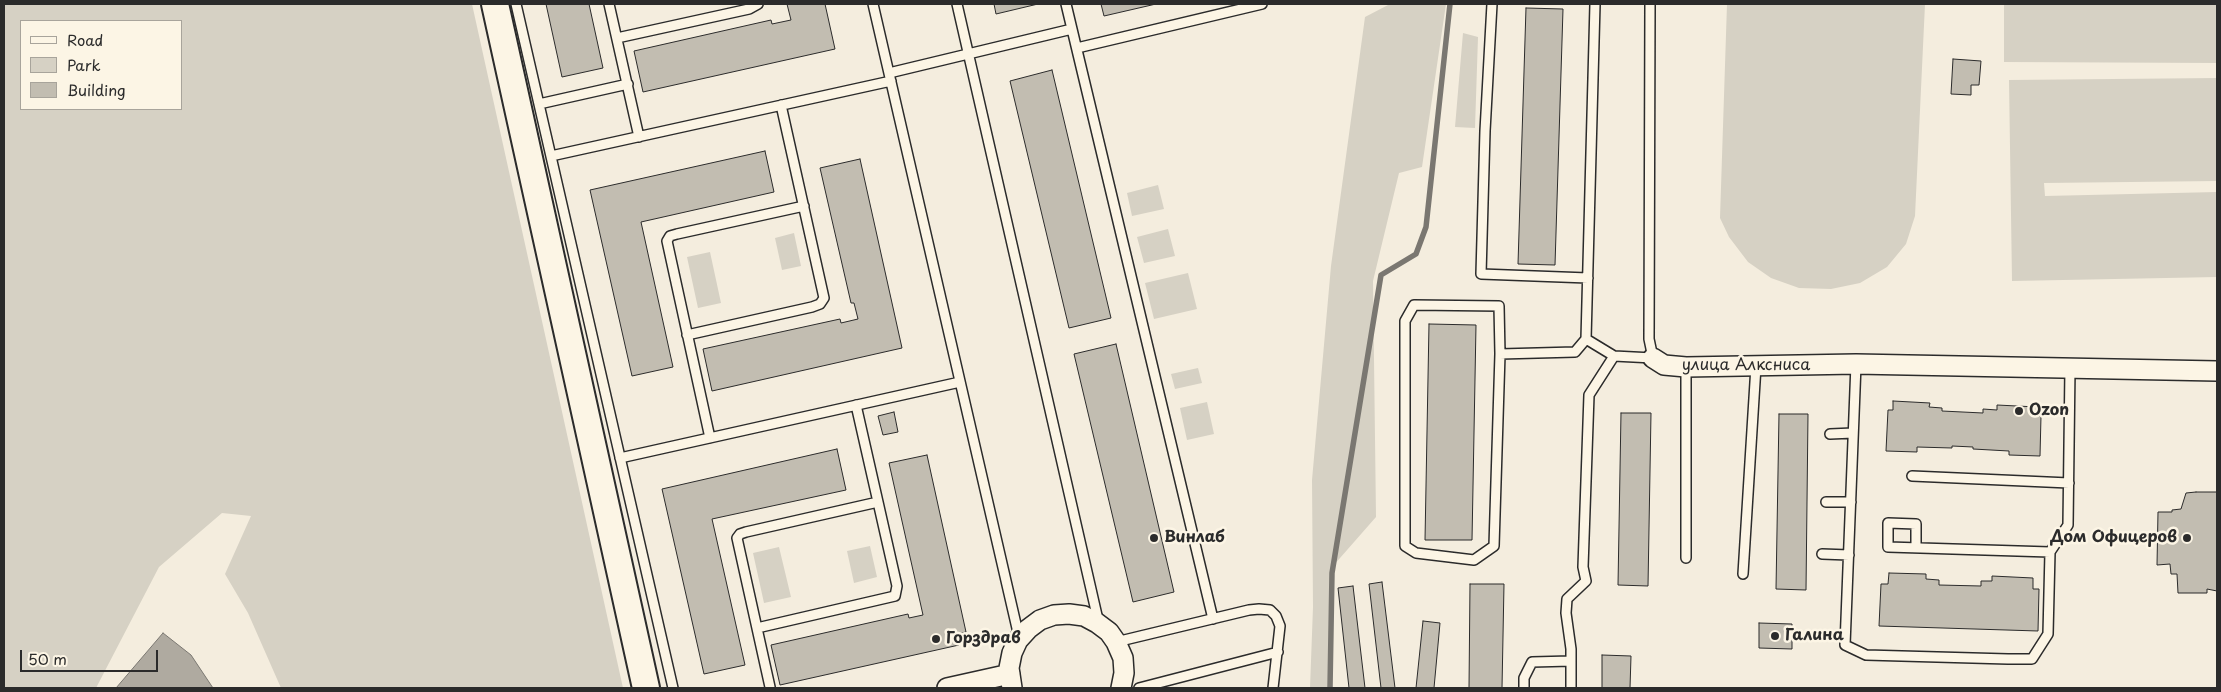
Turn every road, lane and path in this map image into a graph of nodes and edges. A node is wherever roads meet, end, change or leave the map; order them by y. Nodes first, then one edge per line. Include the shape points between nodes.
1 (495, 4) edge
2 (516, 4) edge
3 (610, 4) edge
4 (758, 4) edge
5 (873, 4) edge
6 (956, 4) edge
7 (1066, 4) edge
8 (1262, 4) edge
9 (1492, 4) edge
10 (1595, 4) edge
11 (1650, 4) edge
12 (1072, 29) junction
13 (617, 38) junction
14 (1077, 48) junction
15 (968, 54) junction
16 (890, 77) junction
17 (628, 84) junction
18 (539, 104) junction
19 (781, 105) junction
20 (639, 137) junction
21 (551, 156) junction
22 (804, 206) junction
23 (1588, 278) junction
24 (687, 335) junction
25 (1586, 340) junction
26 (1500, 354) junction
27 (1614, 356) junction
28 (1654, 358) junction
29 (1856, 364) junction
30 (1756, 366) junction
31 (1686, 367) junction
32 (2070, 368) junction
33 (2217, 371) edge
34 (960, 382) junction
35 (856, 405) junction
36 (1853, 433) junction
37 (1830, 434) dead end
38 (710, 438) junction
39 (620, 458) junction
40 (1912, 476) dead end
41 (2069, 483) junction
42 (878, 502) junction
43 (1826, 502) dead end
44 (1851, 502) junction
45 (1916, 548) dead end
46 (2050, 552) junction
47 (1822, 554) dead end
48 (1849, 554) junction
49 (1686, 558) dead end
50 (1743, 574) dead end
51 (1213, 619) junction
52 (1099, 624) junction
53 (756, 628) junction
54 (1019, 639) junction
55 (1116, 642) junction
56 (1278, 652) junction
57 (1571, 661) junction
58 (1011, 681) edge
59 (646, 688) edge
60 (673, 688) edge
61 (768, 688) edge
62 (947, 688) edge
63 (1121, 688) edge
64 (1139, 688) edge
65 (1273, 688) edge
66 (1524, 688) edge
67 (1570, 688) edge

1 - 59 main road
2 - 18 lane
3 - 13 lane
4 - 13 lane via 749,9
5 - 16 lane
6 - 15 lane
7 - 12 lane
8 - 14 lane
9 - 23 lane via 1484,132 1482,274
10 - 23 lane
11 - 28 lane via 1649,339
12 - 14 lane
12 - 15 lane
13 - 17 lane
14 - 51 lane
15 - 16 lane
15 - 52 lane
16 - 19 lane
16 - 34 lane
17 - 18 lane
17 - 20 lane
18 - 21 lane
19 - 20 lane
19 - 22 lane
20 - 21 lane
21 - 39 lane
22 - 24 lane via 823,291 824,298 820,304
22 - 24 lane via 670,236 668,247
23 - 25 lane
24 - 38 lane
25 - 26 lane via 1575,352
25 - 27 lane, улица Алксниса
26 - 26 lane via 1494,546 1474,560 1416,553 1405,546 1405,321 1414,305 1499,306
27 - 28 lane, улица Алксниса
27 - 57 lane via 1588,395 1583,567 1586,582 1567,599
28 - 31 street, улица Алксниса via 1664,365
29 - 30 street, улица Алксниса
29 - 32 street, улица Алксниса
29 - 36 lane
30 - 31 street, улица Алксниса
30 - 50 lane
31 - 49 lane
32 - 33 street, улица Алксниса
32 - 41 lane
34 - 35 lane
34 - 54 lane
35 - 38 lane
35 - 42 lane
36 - 37 lane
36 - 44 lane
38 - 39 lane
39 - 60 lane
40 - 41 lane
41 - 46 lane via 2068,525
42 - 53 lane via 740,534 738,543
42 - 53 lane via 897,586 895,596
43 - 44 lane
44 - 48 lane
45 - 46 lane
46 - 48 lane via 2048,634 2032,659 1866,655 1845,644
47 - 48 lane
51 - 55 lane
51 - 56 lane via 1259,608 1270,610 1280,626
52 - 54 street via 1084,616 1054,615 1028,628
52 - 55 street
53 - 61 lane
54 - 58 street via 1012,654
55 - 63 street via 1124,673
56 - 64 lane
56 - 65 lane
57 - 66 lane via 1532,662 1524,678
57 - 67 lane
58 - 62 street

